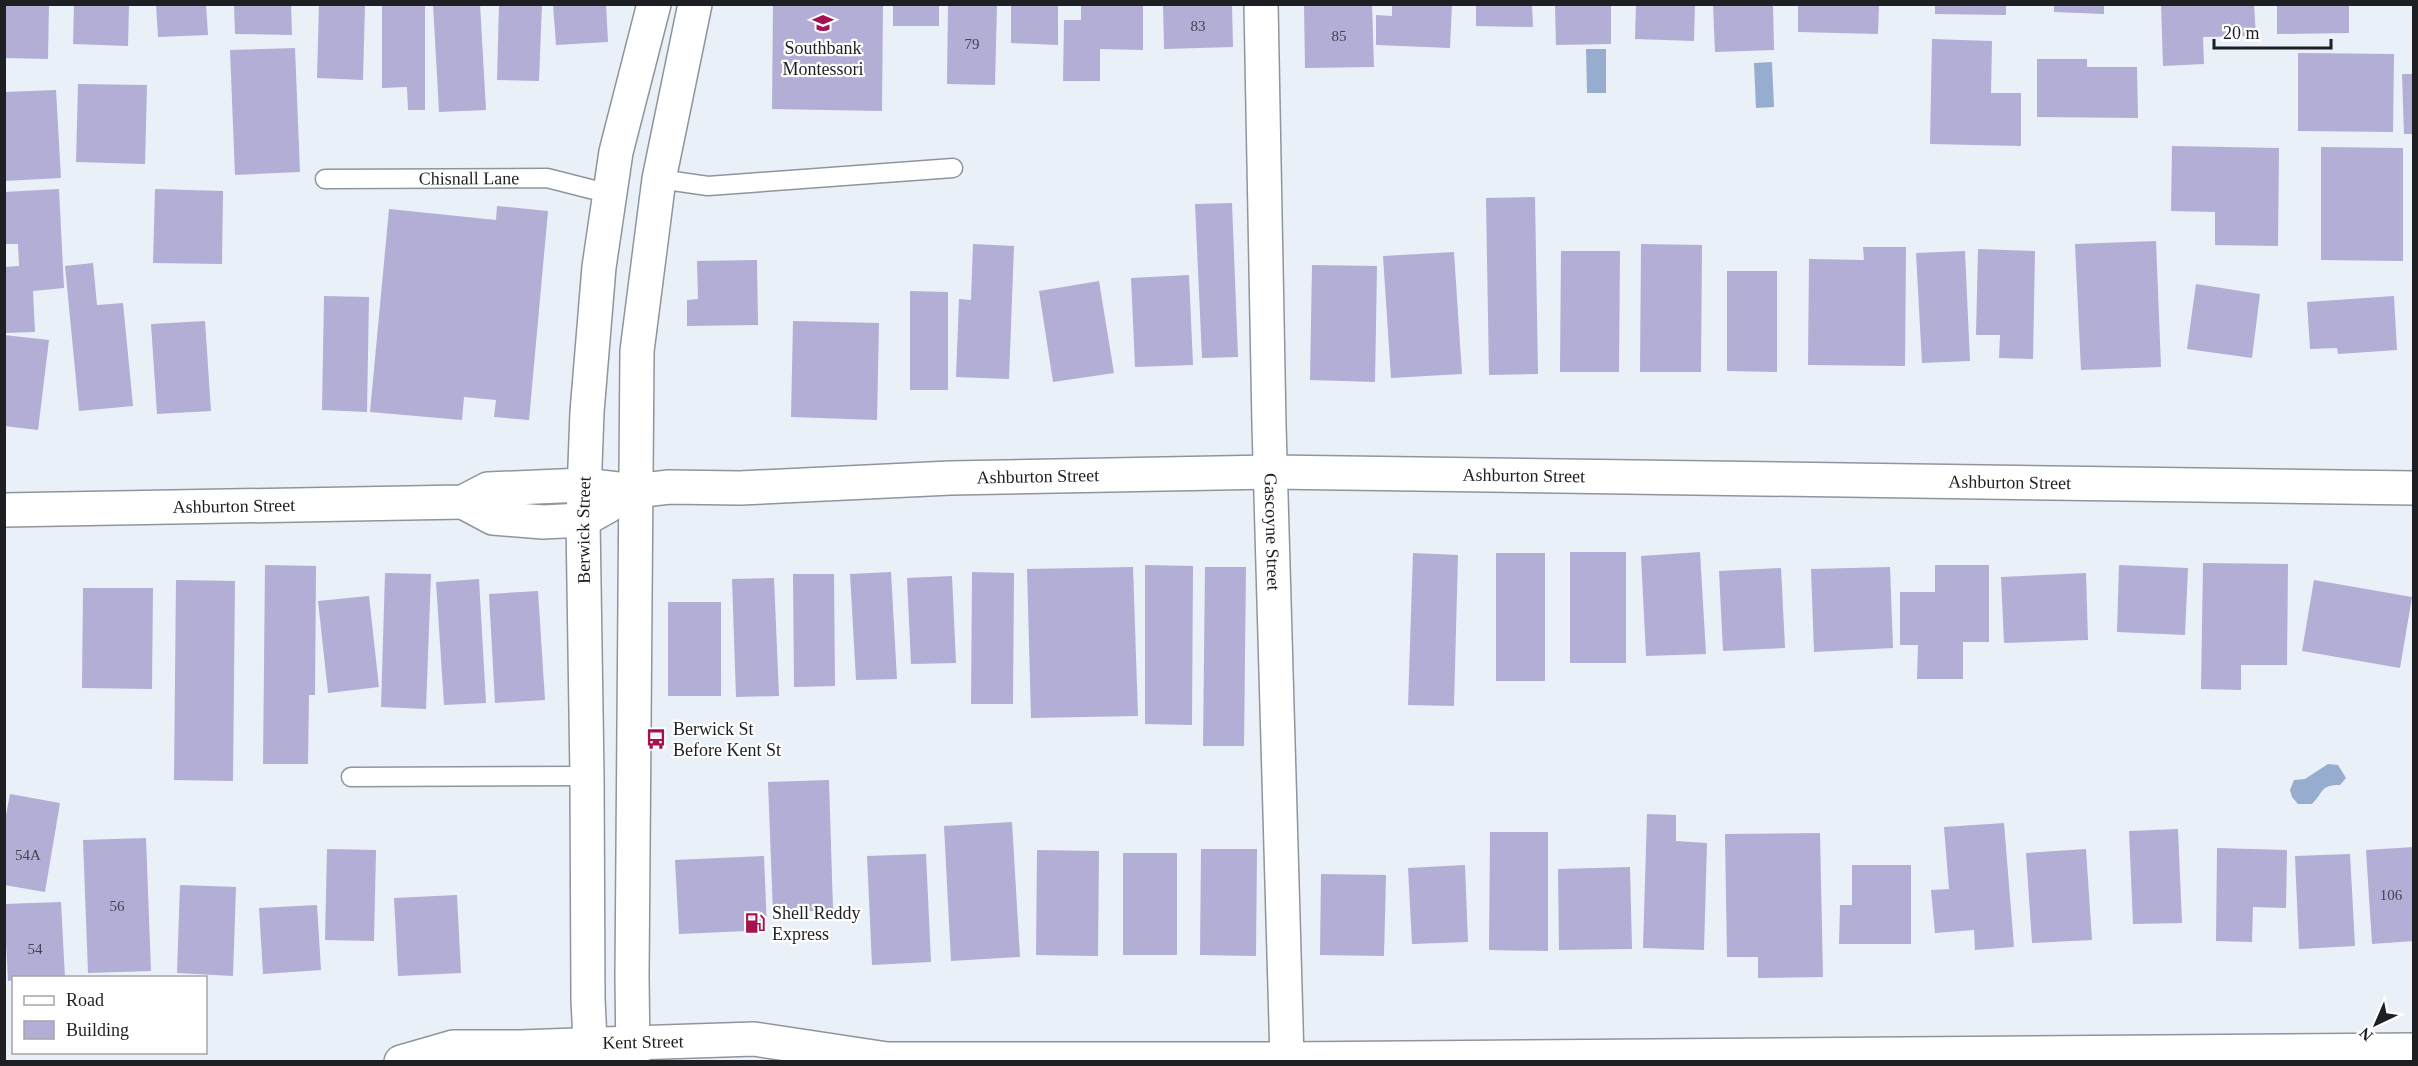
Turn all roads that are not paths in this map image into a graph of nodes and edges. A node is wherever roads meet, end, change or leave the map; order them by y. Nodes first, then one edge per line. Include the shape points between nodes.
1 (654, 4) edge
2 (695, 4) edge
3 (1261, 4) edge
4 (953, 168) dead end
5 (325, 179) dead end
6 (659, 179) junction
7 (610, 194) junction
8 (1271, 471) junction
9 (583, 485) junction
10 (2414, 488) edge
11 (635, 490) junction
12 (463, 502) junction
13 (4, 510) edge
14 (583, 520) junction
15 (587, 776) junction
16 (351, 777) dead end
17 (2414, 1050) edge
18 (591, 1052) edge
19 (633, 1052) edge
20 (1287, 1059) junction
21 (878, 1060) edge
22 (401, 1062) edge

1 - 7 main road, Berwick Street via 616,152
2 - 6 main road
3 - 8 main road, Gascoyne Street
4 - 6 lane via 708,186
5 - 7 lane, Chisnall Lane via 547,178
6 - 11 main road via 637,351
7 - 9 main road, Berwick Street via 599,267
8 - 10 main road, Ashburton Street
8 - 11 main road, Ashburton Street
8 - 20 main road, Gascoyne Street
9 - 11 main road, Ashburton Street
9 - 12 main road, Ashburton Street via 488,489
9 - 14 main road, Berwick Street
11 - 14 main road, Ashburton Street
11 - 19 main road
12 - 13 main road, Ashburton Street
12 - 14 main road, Ashburton Street via 493,518
14 - 15 main road, Berwick Street
15 - 16 lane
15 - 18 main road, Berwick Street
17 - 20 main road, Kent Street
18 - 19 main road, Kent Street
18 - 22 main road, Kent Street via 453,1047
19 - 21 main road, Kent Street via 754,1039
20 - 21 main road, Kent Street

